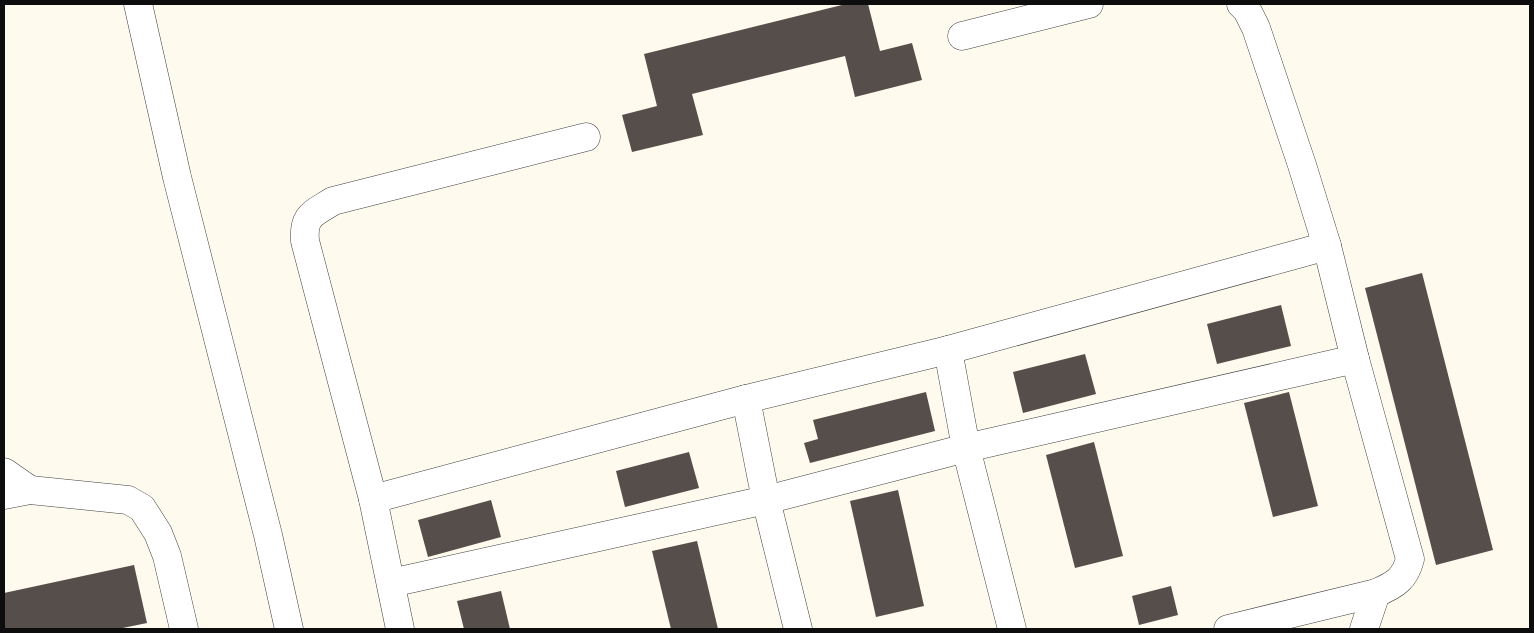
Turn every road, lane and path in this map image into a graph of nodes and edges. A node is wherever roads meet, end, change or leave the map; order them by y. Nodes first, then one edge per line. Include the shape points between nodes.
1 (138, 4) edge
2 (1089, 4) edge
3 (1241, 4) edge
4 (962, 36) dead end
5 (586, 137) dead end
6 (1327, 246) junction
7 (948, 350) junction
8 (1355, 359) junction
9 (746, 399) junction
10 (966, 448) junction
11 (4, 472) edge
12 (30, 490) junction
13 (4, 495) edge
14 (373, 499) junction
15 (766, 500) junction
16 (390, 583) junction
17 (1376, 593) junction
18 (184, 629) edge
19 (289, 629) edge
20 (400, 629) edge
21 (798, 629) edge
22 (1012, 629) edge
23 (1228, 629) edge
24 (1364, 629) edge

1 - 19 street via 177,178
2 - 4 street
3 - 6 street via 1256,28
5 - 14 street via 333,201 311,214 304,226 305,241
6 - 7 street
6 - 8 street
7 - 9 street
7 - 10 street
8 - 10 street
8 - 17 street via 1410,559 1403,576 1392,586
9 - 14 street
9 - 15 street
10 - 15 street
10 - 22 street
11 - 12 street
12 - 13 street
12 - 18 street via 128,500 142,508 158,533 167,556
14 - 16 street
15 - 16 street
15 - 21 street
16 - 20 street
17 - 23 street
17 - 24 street

